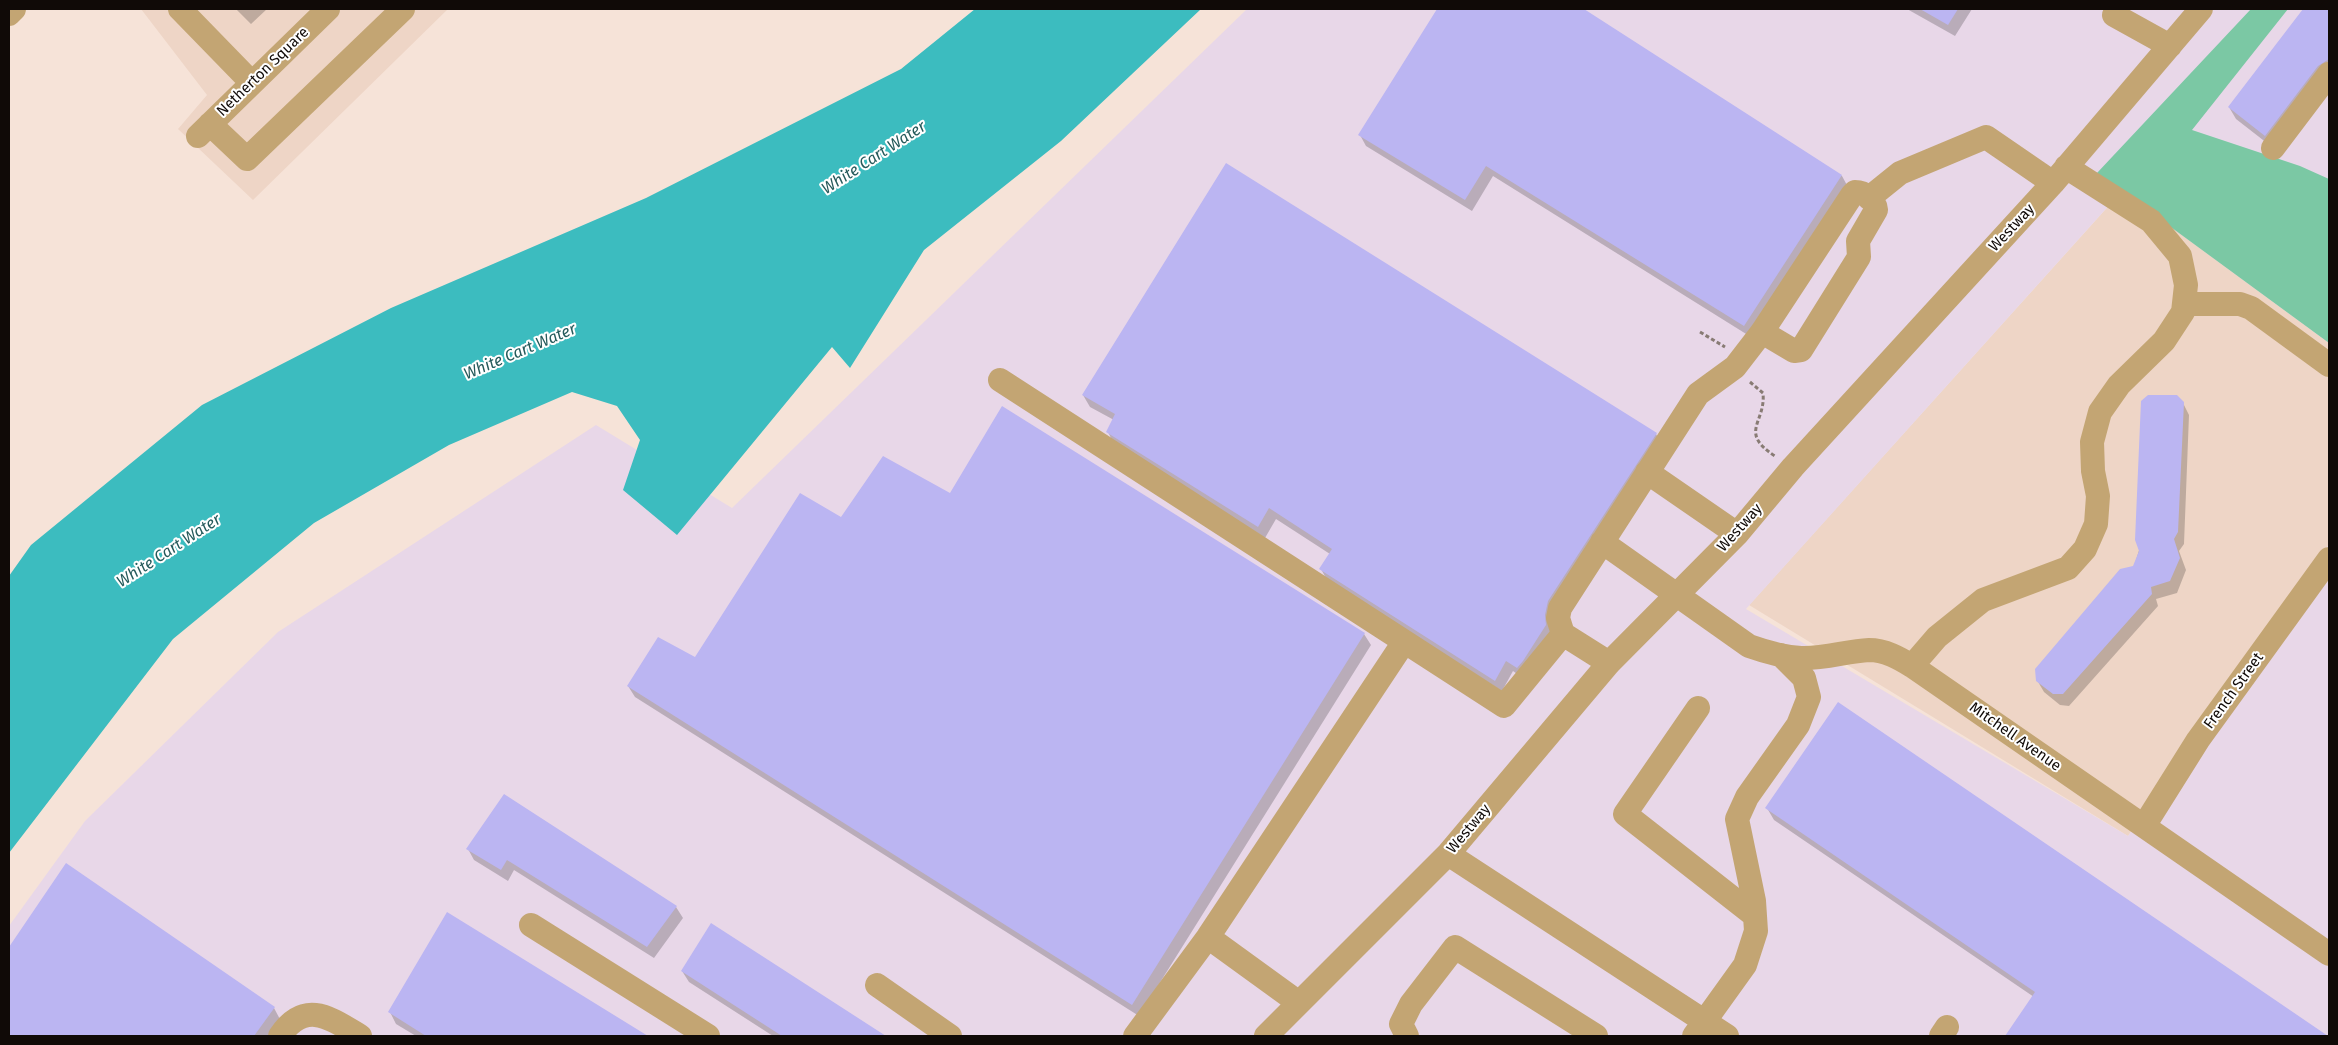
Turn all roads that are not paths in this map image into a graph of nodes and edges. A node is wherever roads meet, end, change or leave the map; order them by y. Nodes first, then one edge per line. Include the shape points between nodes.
1 (14, 9) edge
2 (180, 9) edge
3 (328, 9) edge
4 (403, 9) edge
5 (2201, 9) edge
6 (9, 14) edge
7 (2114, 15) dead end
8 (2170, 46) junction
9 (2329, 74) edge
10 (252, 83) junction
11 (2272, 148) dead end
12 (2059, 176) junction
13 (1868, 198) junction
14 (2184, 304) junction
15 (1762, 332) junction
16 (2329, 365) edge
17 (1000, 380) dead end
18 (1647, 472) junction
19 (1737, 534) junction
20 (1602, 542) junction
21 (2329, 559) edge
22 (1677, 594) junction
23 (1563, 634) junction
24 (1404, 642) junction
25 (1781, 655) junction
26 (1609, 663) junction
27 (1912, 666) junction
28 (1698, 708) dead end
29 (2144, 826) junction
30 (1448, 854) junction
31 (1754, 915) junction
32 (531, 925) dead end
33 (1208, 936) junction
34 (2329, 954) edge
35 (877, 985) dead end
36 (1299, 1003) junction
37 (1700, 1029) edge
38 (280, 1036) edge
39 (360, 1036) edge
40 (708, 1036) edge
41 (950, 1036) edge
42 (1136, 1036) edge
43 (1266, 1036) edge
44 (1407, 1036) edge
45 (1596, 1036) edge
46 (1727, 1036) edge

1 - 6 street
2 - 10 street
3 - 10 street, Netherton Square
4 - 10 street, Netherton Square via 247,159 204,130
5 - 8 street, Westway
7 - 8 street
8 - 12 street, Westway
9 - 11 street
12 - 13 street via 1986,137 1900,172
12 - 14 street via 2151,221 2180,256 2186,285
12 - 19 street, Westway via 1793,467
13 - 15 street via 1858,192 1852,195
13 - 15 street via 1876,210 1858,241 1859,257 1801,350 1794,351
14 - 16 street via 2240,304 2251,308
14 - 27 street via 2183,312 2164,341 2119,385 2100,412 2092,442 2098,496 2096,524 2085,549 2068,568 1984,600 1937,638
15 - 18 street via 1735,367 1698,394
17 - 24 street
18 - 19 street
18 - 20 street
19 - 22 street, Westway
20 - 22 street, Mitchell Avenue
20 - 23 street via 1560,608 1558,618
21 - 29 street, French Street via 2198,740
22 - 25 street, Mitchell Avenue via 1748,646
22 - 26 street, Westway
23 - 24 street via 1504,706
23 - 26 street
24 - 33 street
25 - 27 street, Mitchell Avenue via 1802,658 1870,650 1890,654
25 - 31 street via 1804,678 1810,697 1798,725 1748,797 1737,819
26 - 30 street, Westway
27 - 29 street, Mitchell Avenue
28 - 31 street via 1625,814
29 - 34 street, Mitchell Avenue
30 - 36 street, Westway
30 - 37 street
31 - 37 street via 1756,931 1745,965
32 - 40 street
33 - 36 street
33 - 42 street
35 - 41 street
36 - 43 street, Westway
37 - 46 street
38 - 39 street via 290,1022 312,1014 328,1017
44 - 45 street via 1401,1024 1411,1004 1455,947

